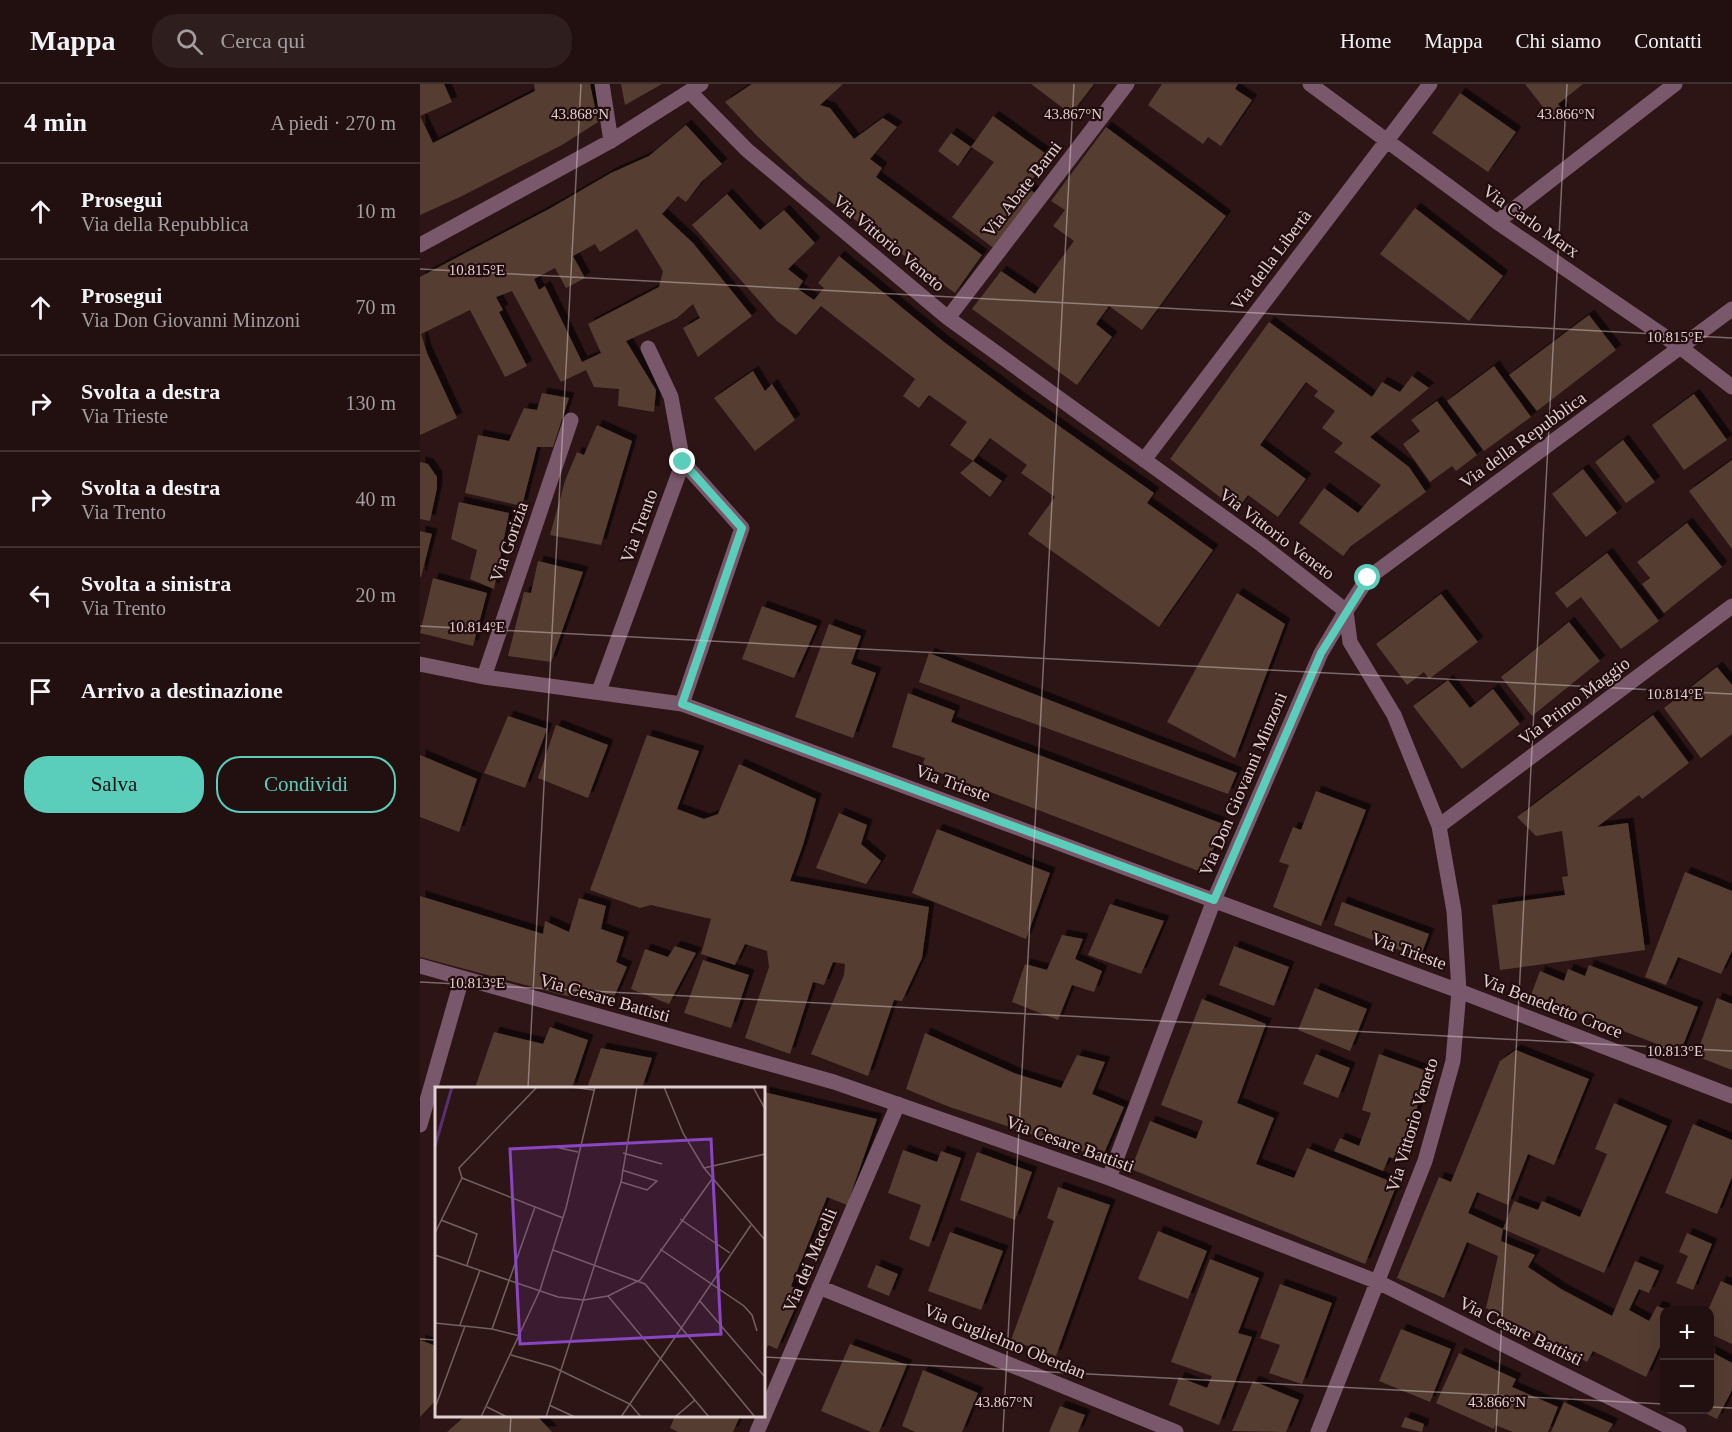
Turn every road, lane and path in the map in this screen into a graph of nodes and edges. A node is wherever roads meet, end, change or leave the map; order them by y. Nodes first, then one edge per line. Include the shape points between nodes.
1 (602, 84) edge
2 (1127, 84) edge
3 (1310, 84) edge
4 (1430, 84) edge
5 (1675, 84) edge
6 (696, 88) edge
7 (611, 141) junction
8 (1386, 141) junction
9 (1497, 222) junction
10 (420, 245) edge
11 (1732, 309) edge
12 (948, 318) junction
13 (1680, 347) junction
14 (648, 348) dead end
15 (1732, 387) edge
16 (571, 420) dead end
17 (1144, 460) junction
18 (683, 462) junction
19 (1732, 606) edge
20 (1346, 611) junction
21 (420, 664) edge
22 (484, 677) junction
23 (599, 691) junction
24 (682, 704) junction
25 (1439, 826) junction
26 (1214, 900) junction
27 (420, 966) edge
28 (462, 978) junction
29 (1459, 991) junction
30 (1732, 1096) edge
31 (898, 1104) junction
32 (420, 1125) edge
33 (1108, 1178) junction
34 (1378, 1282) junction
35 (819, 1287) junction
36 (765, 1413) edge
37 (763, 1417) edge
38 (757, 1432) edge
39 (1176, 1432) edge
40 (1318, 1432) edge
41 (1677, 1432) edge

1 - 7 street
2 - 12 street, Via Abate Barni
3 - 8 street, Via Carlo Marx
4 - 8 street, Via della Libertà
5 - 9 street
6 - 7 street
6 - 12 street, Via Vittorio Veneto via 747,150
7 - 10 street
8 - 9 street, Via Carlo Marx
8 - 17 street, Via della Libertà
9 - 13 street, Via Carlo Marx
11 - 13 street, Via della Repubblica
12 - 17 street, Via Vittorio Veneto
13 - 15 street, Via Carlo Marx
13 - 20 street, Via della Repubblica via 1368,578
14 - 18 street via 671,397
16 - 22 street, Via Gorizia
17 - 20 street, Via Vittorio Veneto
18 - 23 street, Via Trento
18 - 24 street via 742,528
19 - 25 street, Via Primo Maggio
20 - 25 street, Via Vittorio Veneto via 1350,642 1394,715
20 - 26 street, Via Don Giovanni Minzoni via 1321,653
21 - 22 street, Via Trieste
22 - 23 street, Via Trieste
23 - 24 street, Via Trieste
24 - 26 street, Via Trieste
25 - 29 street, Via Vittorio Veneto via 1454,911
26 - 29 street, Via Trieste
26 - 33 street, Via Don Giovanni Minzoni
27 - 28 street, Via Cesare Battisti
28 - 31 street, Via Cesare Battisti via 834,1082
28 - 32 street
29 - 30 street, Via Benedetto Croce
29 - 34 street, Via Vittorio Veneto via 1453,1061 1425,1161
31 - 33 street, Via Cesare Battisti
31 - 35 street, Via dei Macelli
33 - 34 street, Via Cesare Battisti
34 - 40 street, Via Vittorio Veneto
34 - 41 street, Via Cesare Battisti
35 - 36 street, Via dei Macelli
35 - 39 street, Via Guglielmo Oberdan
37 - 38 street, Via dei Macelli

